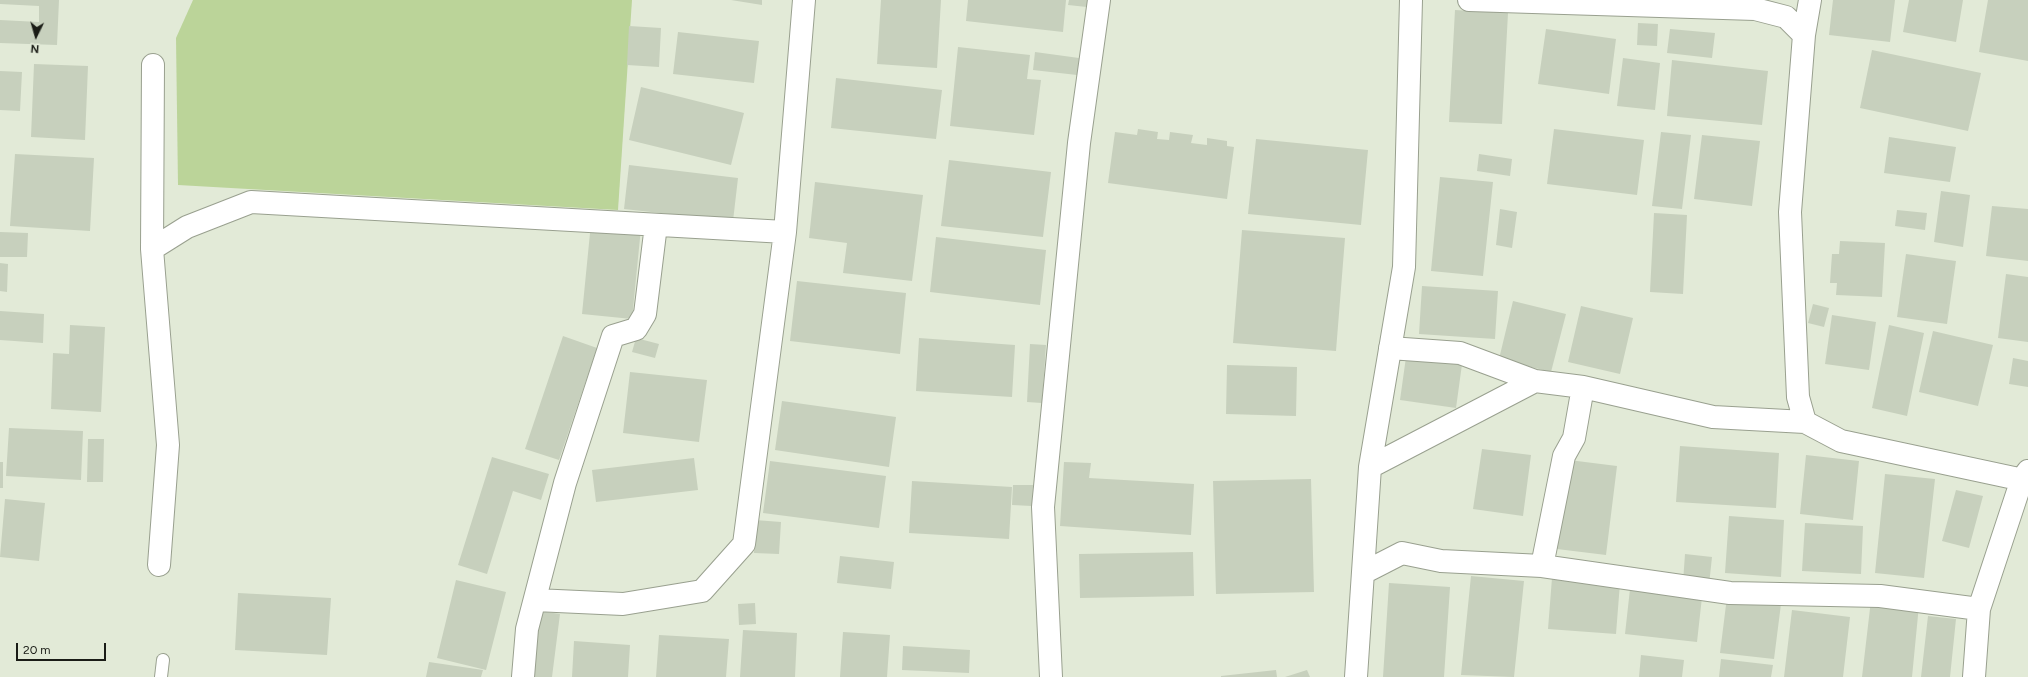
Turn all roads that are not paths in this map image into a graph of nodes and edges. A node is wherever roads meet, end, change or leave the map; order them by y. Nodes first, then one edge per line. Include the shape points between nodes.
1 (804, 0) edge
2 (1099, 0) edge
3 (1411, 0) edge
4 (1469, 0) edge
5 (1810, 0) edge
6 (1804, 35) junction
7 (153, 65) dead end
8 (656, 224) junction
9 (785, 232) junction
10 (152, 249) junction
11 (1390, 348) junction
12 (1535, 381) junction
13 (1583, 387) junction
14 (1805, 422) junction
15 (1370, 467) junction
16 (2026, 477) edge
17 (159, 565) dead end
18 (1542, 566) junction
19 (1363, 573) junction
20 (534, 600) junction
21 (1979, 609) junction
22 (163, 660) dead end
23 (161, 677) edge
24 (523, 677) edge
25 (1051, 677) edge
26 (1356, 677) edge
27 (1974, 677) edge

1 - 9 street
2 - 25 street via 1079,143 1043,507
3 - 11 street via 1404,266
4 - 6 street via 1755,9 1786,17
5 - 6 street
6 - 14 street via 1790,212 1798,397
7 - 10 street
8 - 9 street
8 - 10 street via 251,202 187,228
8 - 20 street via 645,314 636,329 613,336 565,483
9 - 20 street via 744,544 702,591 623,604
10 - 17 street via 168,445
11 - 12 street via 1460,353
11 - 15 street
12 - 13 street
12 - 15 street
13 - 14 street via 1713,417
13 - 18 street via 1574,438 1564,456
14 - 16 street via 1840,441
15 - 19 street
16 - 21 street
18 - 19 street via 1441,561 1402,553
18 - 21 street via 1730,593 1880,596
19 - 26 street
20 - 24 street via 526,629
21 - 27 street
22 - 23 lane

